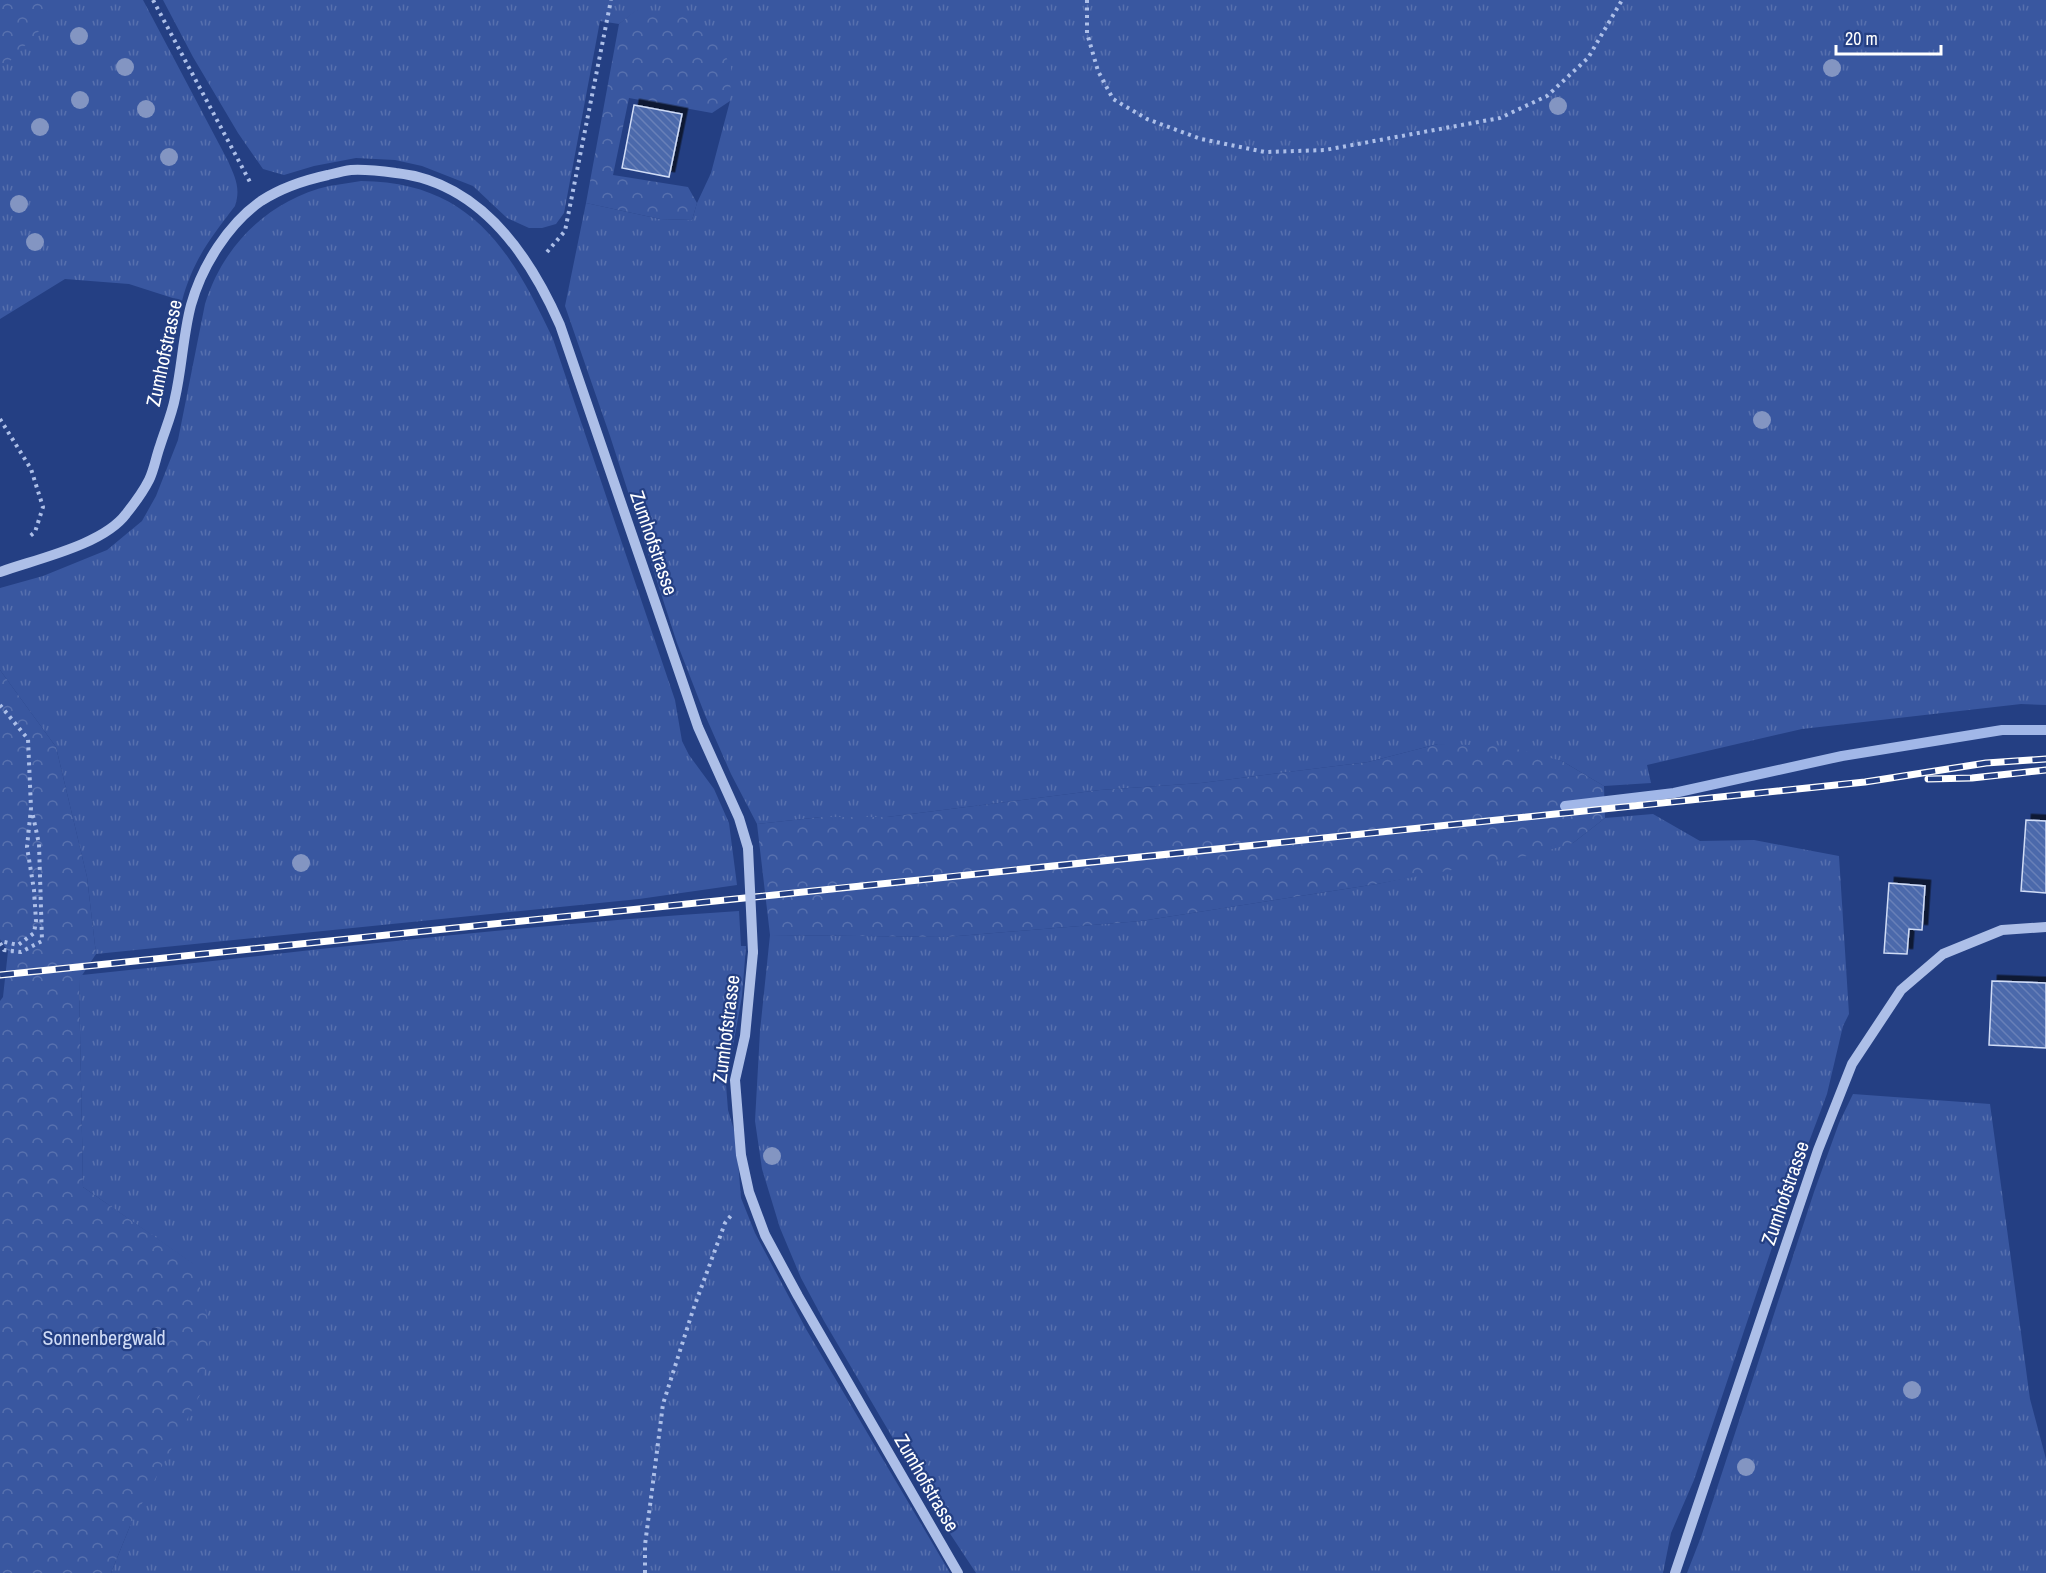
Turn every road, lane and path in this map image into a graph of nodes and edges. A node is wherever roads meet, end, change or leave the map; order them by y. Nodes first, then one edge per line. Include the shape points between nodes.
1 (153, 0) edge
2 (611, 0) edge
3 (1087, 0) edge
4 (1622, 0) edge
5 (261, 201) junction
6 (533, 270) junction
7 (0, 419) edge
8 (16, 566) junction
9 (0, 572) edge
10 (0, 705) edge
11 (31, 808) junction
12 (2046, 927) edge
13 (0, 942) edge
14 (749, 1192) junction
15 (645, 1573) edge
16 (958, 1573) edge
17 (1675, 1573) edge

1 - 5 path
2 - 6 path via 565,231
3 - 4 path via 1087,33 1098,71 1113,99 1147,119 1201,139 1265,152 1325,150 1500,118 1547,96 1588,58
5 - 6 street, Zumhofstrasse via 313,178 350,170 403,173 439,184 479,208 501,227
5 - 8 street, Zumhofstrasse via 222,241 205,269 191,304 175,400 143,490 124,517 92,542
6 - 14 street, Zumhofstrasse, bridge via 560,325 698,727 739,818 748,848 753,952 745,1036 735,1080 741,1155
7 - 8 path via 31,469 43,507 35,532 9,545
8 - 9 street, Zumhofstrasse
10 - 11 path via 28,740
11 - 13 path via 27,847 34,890 34,933 18,945
11 - 13 path via 39,844 42,940 21,952 4,950
12 - 17 street, Zumhofstrasse via 2002,930 1943,954 1901,990 1852,1064 1818,1150
14 - 15 path via 725,1223 663,1404
14 - 16 street, Zumhofstrasse via 765,1235 798,1296

